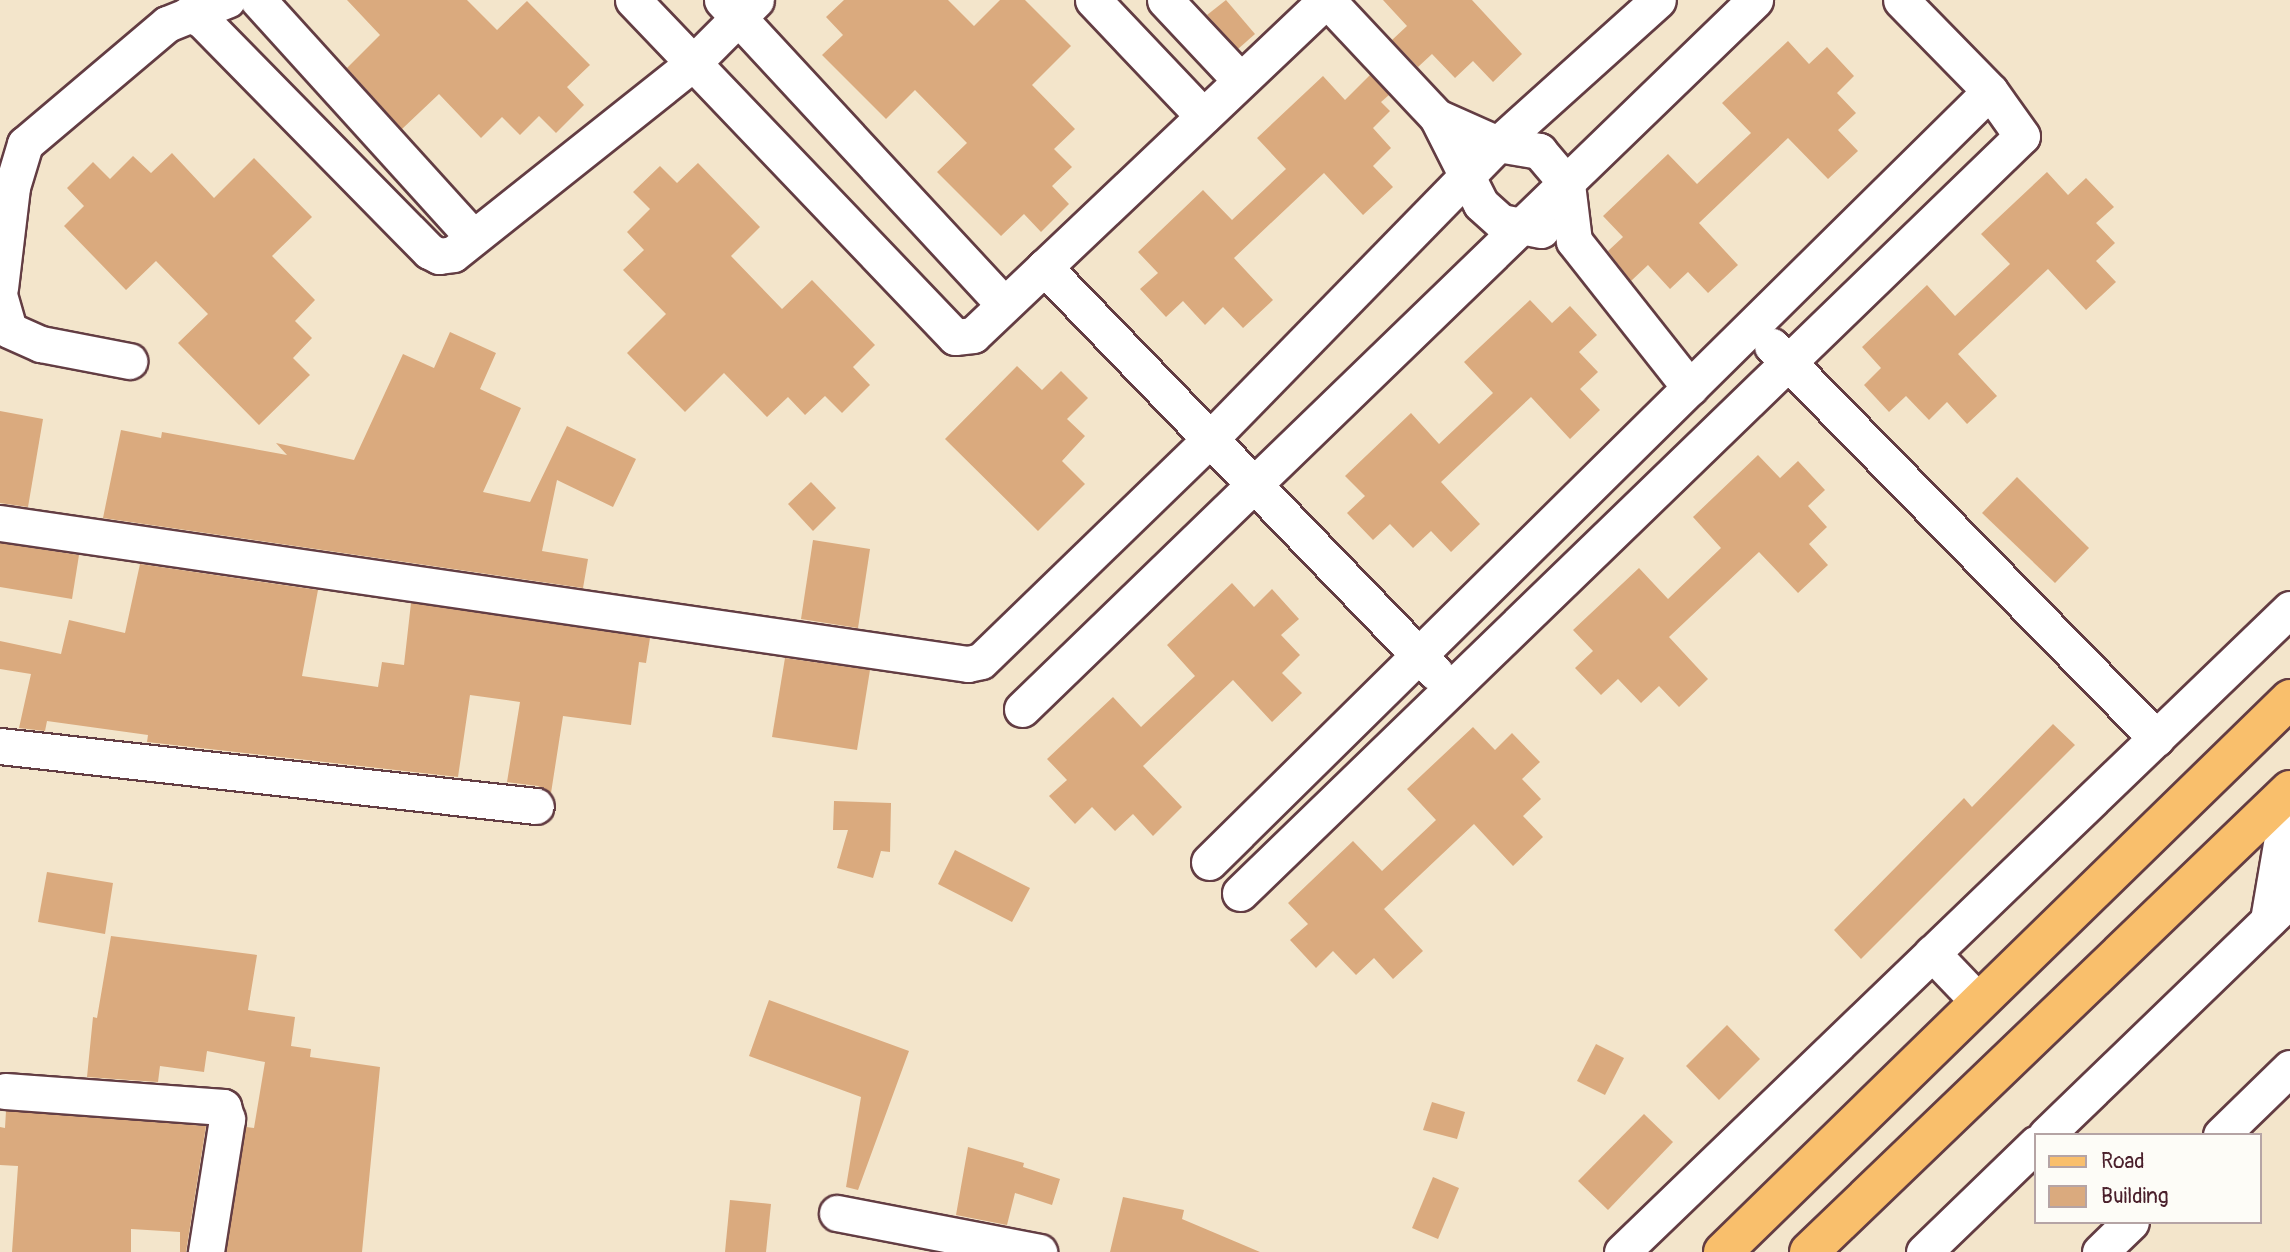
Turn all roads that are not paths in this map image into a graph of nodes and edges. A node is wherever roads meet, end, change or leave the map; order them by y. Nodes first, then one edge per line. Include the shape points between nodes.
1 (227, 0) edge
2 (258, 0) edge
3 (633, 0) edge
4 (1093, 0) edge
5 (1165, 0) edge
6 (1327, 0) edge
7 (1658, 0) edge
8 (1755, 0) edge
9 (1901, 0) edge
10 (739, 6) edge
11 (189, 15) junction
12 (692, 63) junction
13 (1240, 80) junction
14 (1990, 91) junction
15 (1203, 116) junction
16 (1437, 117) junction
17 (1498, 144) junction
18 (1468, 179) junction
19 (1567, 184) junction
20 (1526, 224) junction
21 (473, 237) junction
22 (1574, 240) junction
23 (1044, 267) junction
24 (0, 288) edge
25 (0, 298) edge
26 (1004, 305) junction
27 (1752, 326) junction
28 (130, 361) dead end
29 (1789, 364) junction
30 (1690, 388) junction
31 (1209, 440) junction
32 (1253, 486) junction
33 (0, 523) edge
34 (2290, 609) edge
35 (1419, 655) junction
36 (1451, 689) junction
37 (2290, 699) edge
38 (1022, 709) dead end
39 (2156, 738) junction
40 (0, 746) edge
41 (2290, 791) edge
42 (536, 806) dead end
43 (1209, 862) dead end
44 (1240, 893) dead end
45 (2279, 910) edge
46 (1932, 953) junction
47 (1977, 1000) junction
48 (2290, 1068) edge
49 (5, 1091) dead end
50 (2048, 1133) edge
51 (2223, 1133) edge
52 (2035, 1145) edge
53 (837, 1213) dead end
54 (2128, 1224) edge
55 (206, 1252) edge
56 (1039, 1252) edge
57 (1622, 1252) edge
58 (1723, 1252) edge
59 (1809, 1252) edge
60 (1924, 1252) edge
61 (2100, 1252) edge

1 - 11 street
2 - 21 street
3 - 12 street
4 - 15 street
5 - 13 street
6 - 13 street
6 - 16 street
7 - 17 street
8 - 19 street
9 - 14 street
10 - 12 street
10 - 26 street
11 - 21 street via 202,20 429,251 439,256 453,254
11 - 24 street via 167,24 25,144 12,187
12 - 21 street
12 - 26 street via 955,337 973,335
13 - 15 street
14 - 27 street
14 - 29 street via 2022,136
15 - 23 street
16 - 17 street
16 - 18 street
17 - 18 street
17 - 19 street via 1539,151
18 - 20 street via 1481,204 1501,222
18 - 31 street
19 - 20 street
19 - 22 street
20 - 22 street
20 - 32 street
22 - 30 street
23 - 26 street
23 - 31 street
25 - 28 street via 9,330 41,344
27 - 29 street
27 - 30 street
29 - 36 street
29 - 39 street
30 - 35 street
31 - 32 street
31 - 33 street via 981,661 968,664
32 - 35 street
32 - 38 street
34 - 39 street
35 - 36 street
35 - 43 street
36 - 44 street
37 - 47 main road
39 - 46 street
40 - 42 street
41 - 45 street
41 - 59 main road
45 - 50 street
46 - 47 street
46 - 57 street
47 - 58 main road
48 - 51 street
49 - 55 street via 223,1107 227,1119
52 - 60 street
53 - 56 street
54 - 61 street

